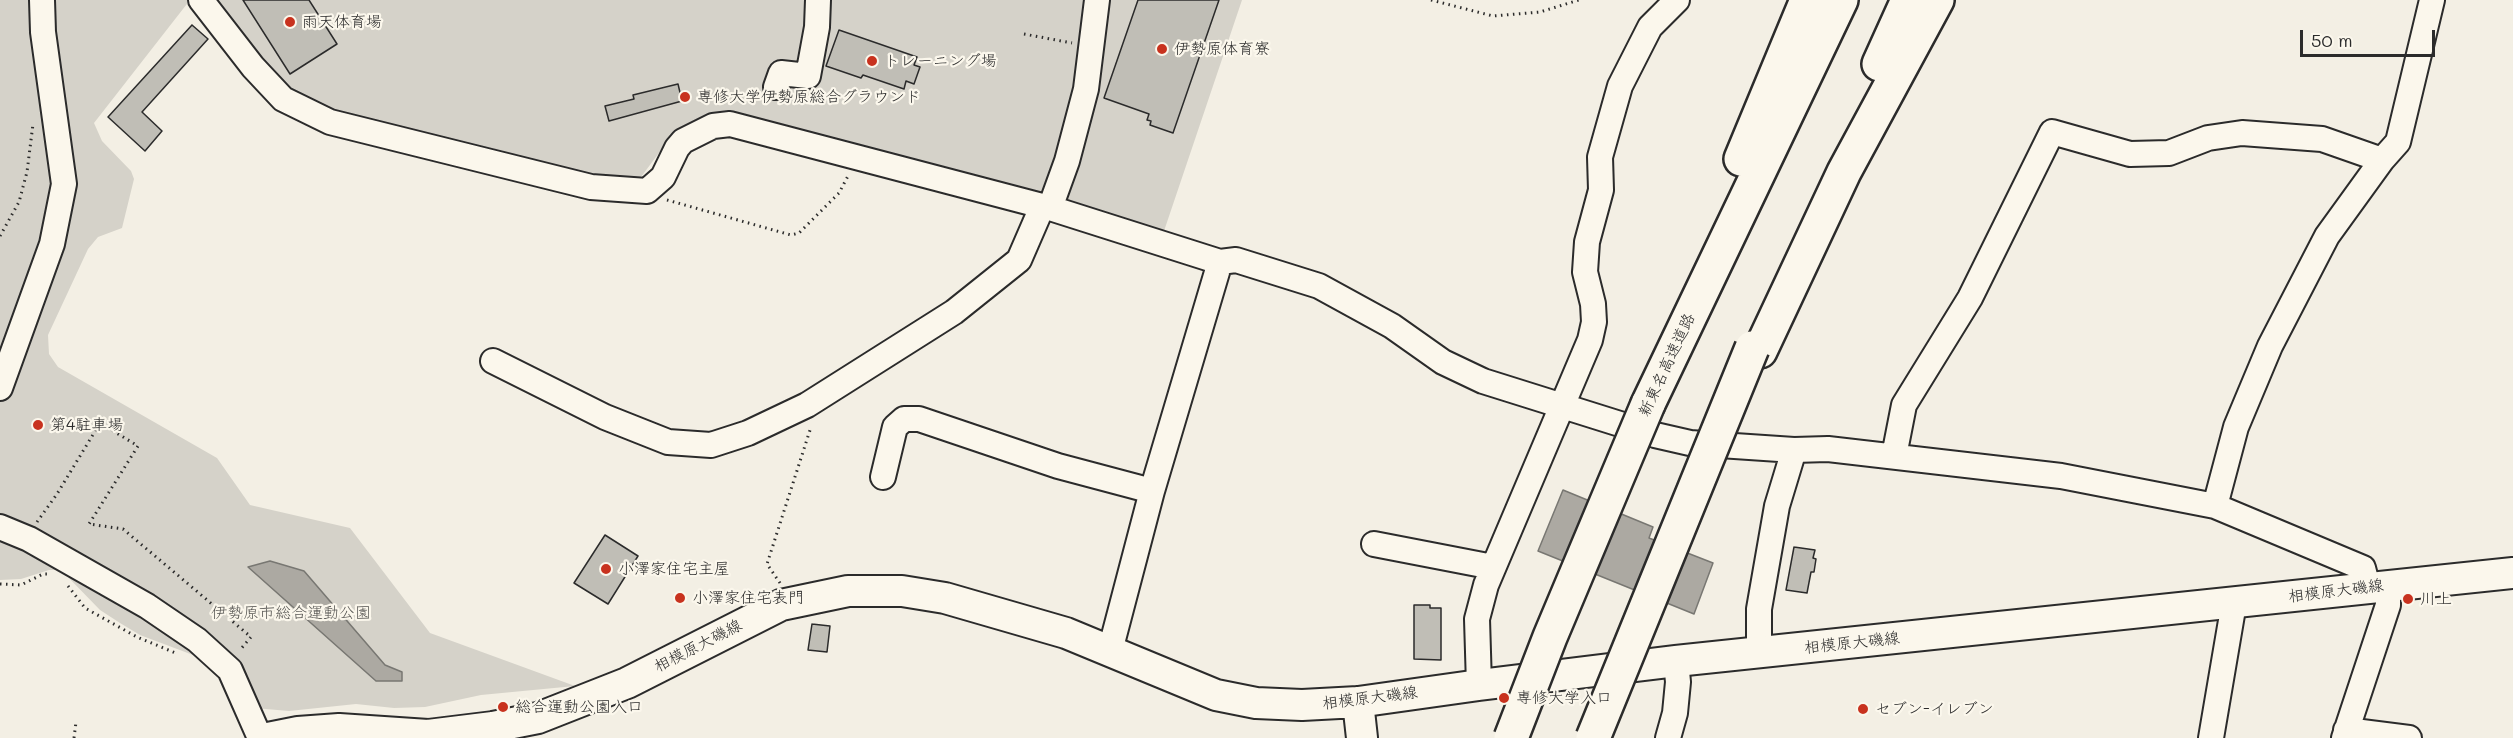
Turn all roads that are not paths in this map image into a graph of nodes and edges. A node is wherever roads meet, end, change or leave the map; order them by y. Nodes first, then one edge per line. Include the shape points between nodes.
1 (42, 0) edge
2 (201, 0) edge
3 (818, 0) edge
4 (1097, 0) edge
5 (1677, 0) edge
6 (1807, 0) edge
7 (1841, 0) edge
8 (1908, 0) edge
9 (1937, 0) edge
10 (2433, 0) edge
11 (776, 87) dead end
12 (2382, 160) junction
13 (1046, 208) junction
14 (1220, 262) junction
15 (1685, 318) junction
16 (1756, 350) junction
17 (493, 361) dead end
18 (0, 388) edge
19 (1562, 406) junction
20 (1794, 450) junction
21 (1894, 456) junction
22 (883, 477) dead end
23 (1152, 491) junction
24 (2215, 506) junction
25 (0, 527) edge
26 (1384, 540) dead end
27 (1493, 567) junction
28 (2513, 573) edge
29 (2378, 586) junction
30 (2234, 603) junction
31 (1110, 651) junction
32 (1759, 653) junction
33 (1676, 662) junction
34 (1479, 685) junction
35 (1358, 702) junction
36 (539, 728) edge
37 (2345, 734) edge
38 (2215, 737) edge
39 (260, 738) edge
40 (268, 738) edge
41 (1362, 738) edge
42 (1511, 738) edge
43 (1593, 738) edge
44 (1668, 738) edge
45 (2409, 738) edge

1 - 18 street via 64,184 52,244
2 - 13 street via 283,99 330,122 591,187 647,190 663,177 683,141 713,126 730,124
3 - 11 street via 808,76 781,73
4 - 13 street via 1086,89 1067,161
5 - 19 street via 1650,27 1620,86 1600,157 1600,190 1587,242 1585,272 1593,304 1590,340
6 - 15 highway via 1773,79
7 - 15 highway, 新東名高速道路
8 - 16 highway
9 - 16 highway via 1844,172
10 - 12 street via 2398,142
12 - 21 street via 2322,140 2242,133 2208,138 2169,153 2130,154 2052,132 1970,298 1904,405
12 - 24 street via 2327,236 2270,346 2236,427
13 - 14 street
13 - 17 street via 1019,260 954,312 821,397 748,434 711,445 668,442 605,417
14 - 19 street via 1236,260 1318,286 1392,326 1443,362 1483,381
14 - 23 street
15 - 42 highway, 新東名高速道路, bridge
16 - 43 highway, bridge via 1696,481
19 - 20 street via 1690,443
19 - 27 street
20 - 21 street via 1828,449
20 - 32 street via 1777,506 1761,598 1757,622
21 - 24 street via 2061,476
22 - 23 street via 895,427 904,419 919,419 1058,466
23 - 31 street
24 - 29 street via 2363,568
25 - 39 street via 29,539 147,606 204,646 230,669
26 - 27 street
27 - 34 street via 1477,619
28 - 29 main road, 相模原大磯線
29 - 30 main road, 相模原大磯線
29 - 37 street via 2388,605
30 - 32 main road, 相模原大磯線
30 - 38 street
31 - 35 main road, 相模原大磯線 via 1216,695 1256,703
31 - 36 main road, 相模原大磯線 via 945,598 902,591 848,591 794,600
32 - 33 main road, 相模原大磯線
33 - 34 main road, 相模原大磯線
33 - 44 street via 1675,713
34 - 35 main road, 相模原大磯線
35 - 41 main road
36 - 40 main road, 相模原大磯線 via 493,727 428,735 339,729
37 - 45 street

